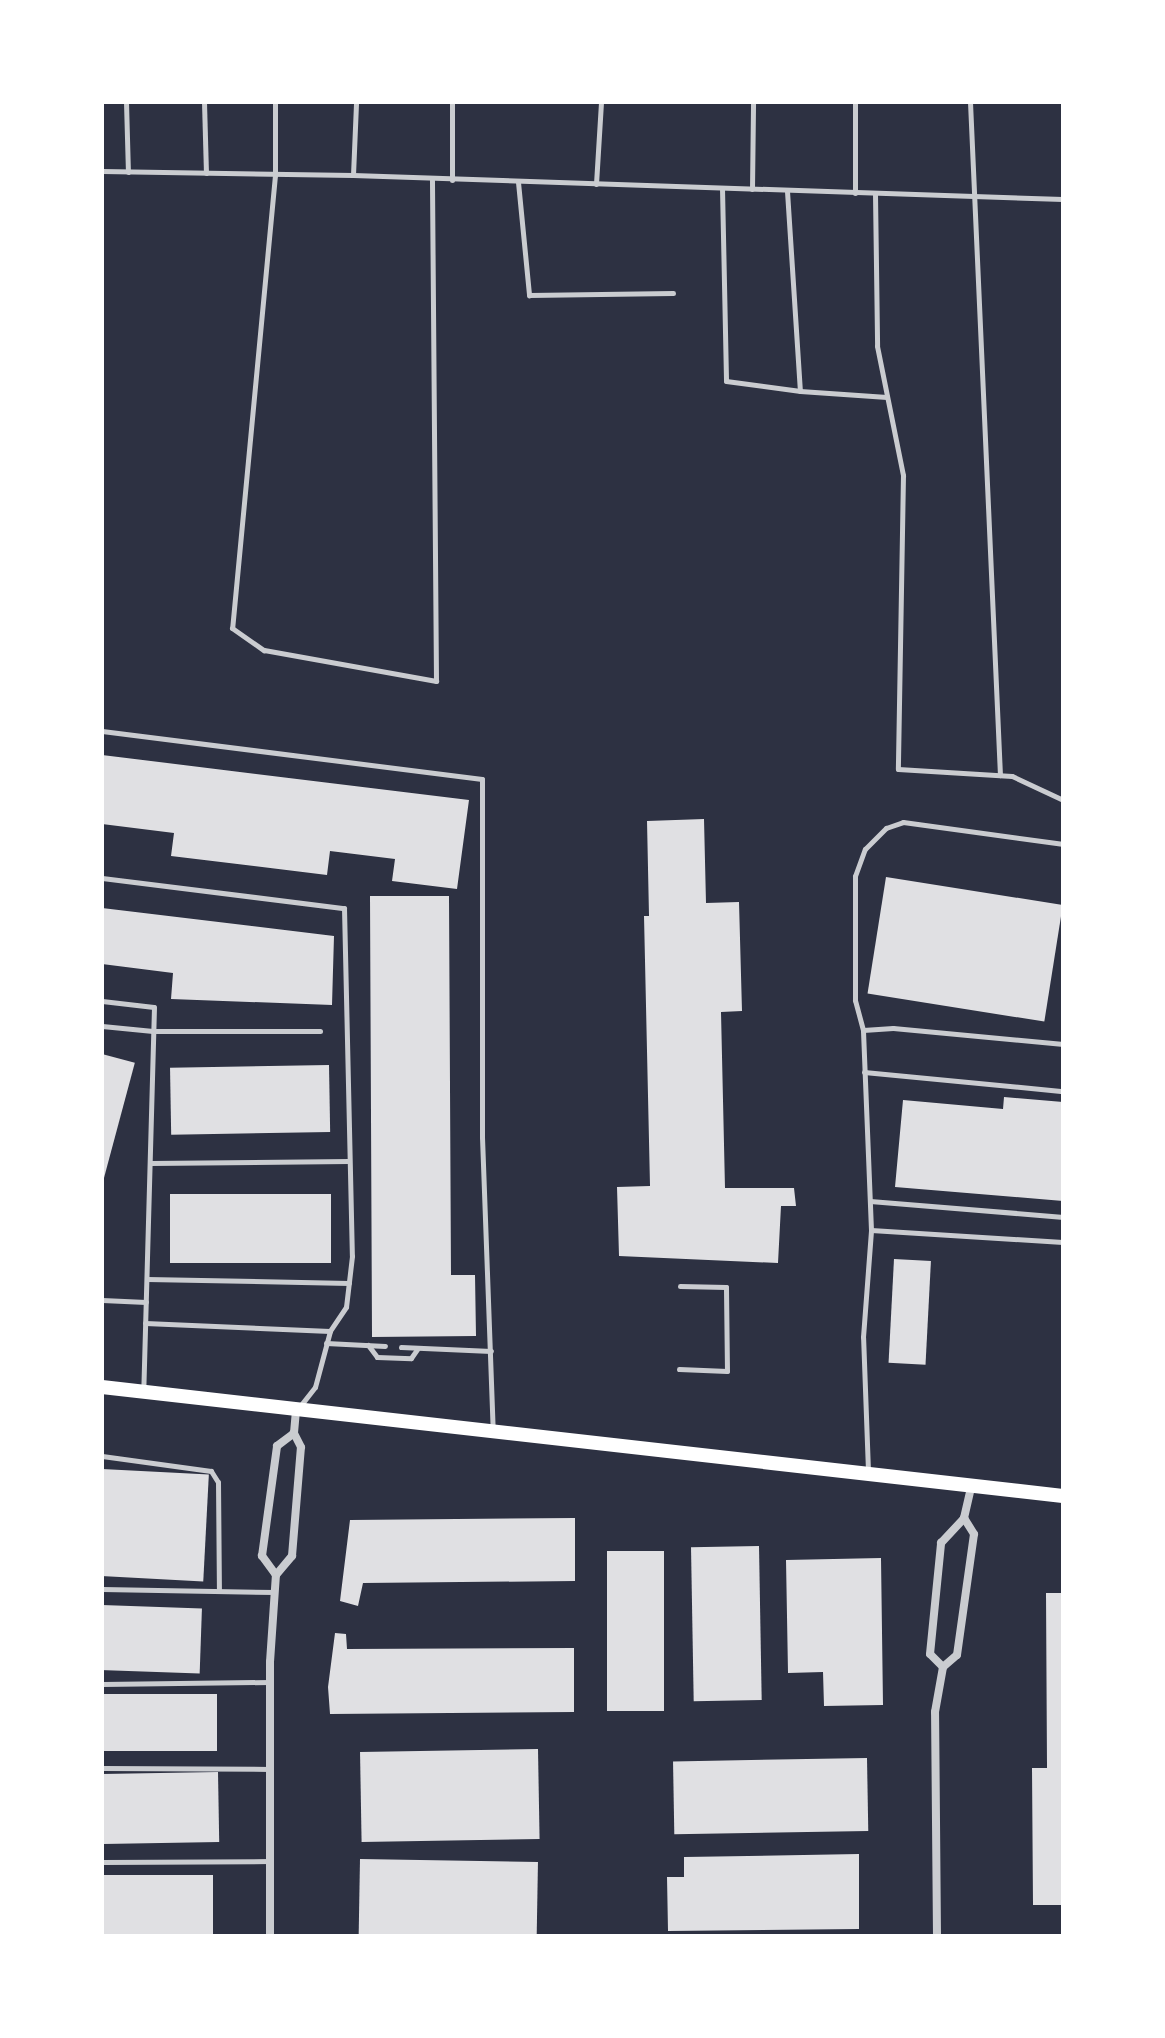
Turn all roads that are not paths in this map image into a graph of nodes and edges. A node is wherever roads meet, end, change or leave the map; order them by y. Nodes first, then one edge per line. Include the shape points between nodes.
1 (126, 102) edge
2 (204, 102) edge
3 (275, 102) edge
4 (356, 102) edge
5 (452, 102) edge
6 (601, 102) edge
7 (753, 102) edge
8 (855, 102) edge
9 (970, 102) edge
10 (102, 171) edge
11 (128, 172) junction
12 (206, 173) junction
13 (275, 175) junction
14 (353, 175) junction
15 (432, 180) junction
16 (452, 180) junction
17 (518, 182) junction
18 (596, 184) junction
19 (722, 188) junction
20 (752, 189) junction
21 (787, 191) junction
22 (855, 193) junction
23 (875, 194) junction
24 (972, 197) junction
25 (1063, 199) edge
26 (673, 293) dead end
27 (800, 391) junction
28 (887, 397) junction
29 (102, 731) edge
30 (1000, 775) junction
31 (1063, 800) edge
32 (1063, 844) edge
33 (102, 878) edge
34 (102, 1001) edge
35 (102, 1026) edge
36 (863, 1030) junction
37 (153, 1031) junction
38 (320, 1031) dead end
39 (1063, 1044) edge
40 (864, 1072) junction
41 (1063, 1091) edge
42 (350, 1161) junction
43 (150, 1163) junction
44 (870, 1201) junction
45 (1063, 1217) edge
46 (871, 1230) junction
47 (1063, 1242) edge
48 (147, 1279) junction
49 (350, 1283) junction
50 (680, 1286) dead end
51 (102, 1300) edge
52 (146, 1302) junction
53 (145, 1323) junction
54 (330, 1331) junction
55 (326, 1343) junction
56 (368, 1345) junction
57 (385, 1346) dead end
58 (401, 1347) dead end
59 (419, 1348) junction
60 (491, 1351) junction
61 (679, 1369) dead end
62 (102, 1387) edge
63 (143, 1392) junction
64 (296, 1411) junction
65 (493, 1432) junction
66 (294, 1433) junction
67 (102, 1456) edge
68 (868, 1472) junction
69 (972, 1483) junction
70 (1063, 1496) edge
71 (964, 1518) junction
72 (276, 1575) junction
73 (102, 1589) edge
74 (219, 1591) junction
75 (275, 1592) junction
76 (943, 1667) junction
77 (270, 1682) junction
78 (102, 1684) edge
79 (102, 1768) edge
80 (270, 1769) junction
81 (270, 1861) junction
82 (102, 1862) edge
83 (270, 1936) edge
84 (937, 1936) edge

1 - 11 lane
2 - 12 lane
3 - 13 lane
4 - 14 lane
5 - 16 lane
6 - 18 lane
7 - 20 lane
8 - 22 lane
9 - 24 lane
10 - 11 lane
11 - 12 lane
12 - 13 lane
13 - 14 lane
13 - 15 lane via 232,628 264,650 436,681
14 - 15 lane
15 - 16 lane
16 - 17 lane
17 - 18 lane
17 - 26 lane via 529,295
18 - 19 lane
19 - 20 lane
19 - 27 lane via 726,381
20 - 21 lane
21 - 22 lane
21 - 27 lane
22 - 23 lane
23 - 24 lane
23 - 28 lane via 877,346
24 - 25 lane
24 - 30 lane
27 - 28 lane
28 - 30 lane via 903,475 898,769
29 - 60 lane via 482,779 482,1137
30 - 31 lane
32 - 36 lane via 903,822 886,828 865,849 855,876 855,1000
33 - 42 lane via 344,908
34 - 37 lane via 154,1007
35 - 37 lane
36 - 39 lane via 893,1028
36 - 40 lane
37 - 38 lane
37 - 43 lane
40 - 41 lane
40 - 44 lane
42 - 43 lane
42 - 49 lane
43 - 48 lane
44 - 45 lane
44 - 46 lane
46 - 47 lane
46 - 68 lane via 863,1337
48 - 49 lane
48 - 52 lane
49 - 54 lane via 346,1307
50 - 61 lane via 726,1287 727,1371
51 - 52 lane
52 - 53 lane
53 - 54 lane
53 - 63 lane
54 - 55 lane
55 - 56 lane
55 - 64 lane via 315,1387
56 - 57 lane
56 - 59 lane via 377,1357 411,1358
58 - 59 lane
59 - 60 lane
60 - 65 lane
62 - 63 main road
63 - 64 main road
64 - 65 main road
64 - 66 street
65 - 68 main road
66 - 72 street via 301,1447 292,1556
66 - 72 street via 277,1446 262,1556
67 - 74 lane via 211,1471 218,1482
68 - 69 main road
69 - 70 main road
69 - 71 street
71 - 76 street via 974,1534 957,1655
71 - 76 street via 941,1543 930,1654
72 - 75 street
73 - 74 lane
74 - 75 lane
75 - 77 street
76 - 84 street via 935,1712
77 - 78 lane
77 - 80 street
79 - 80 lane
80 - 81 street
81 - 82 lane
81 - 83 street

